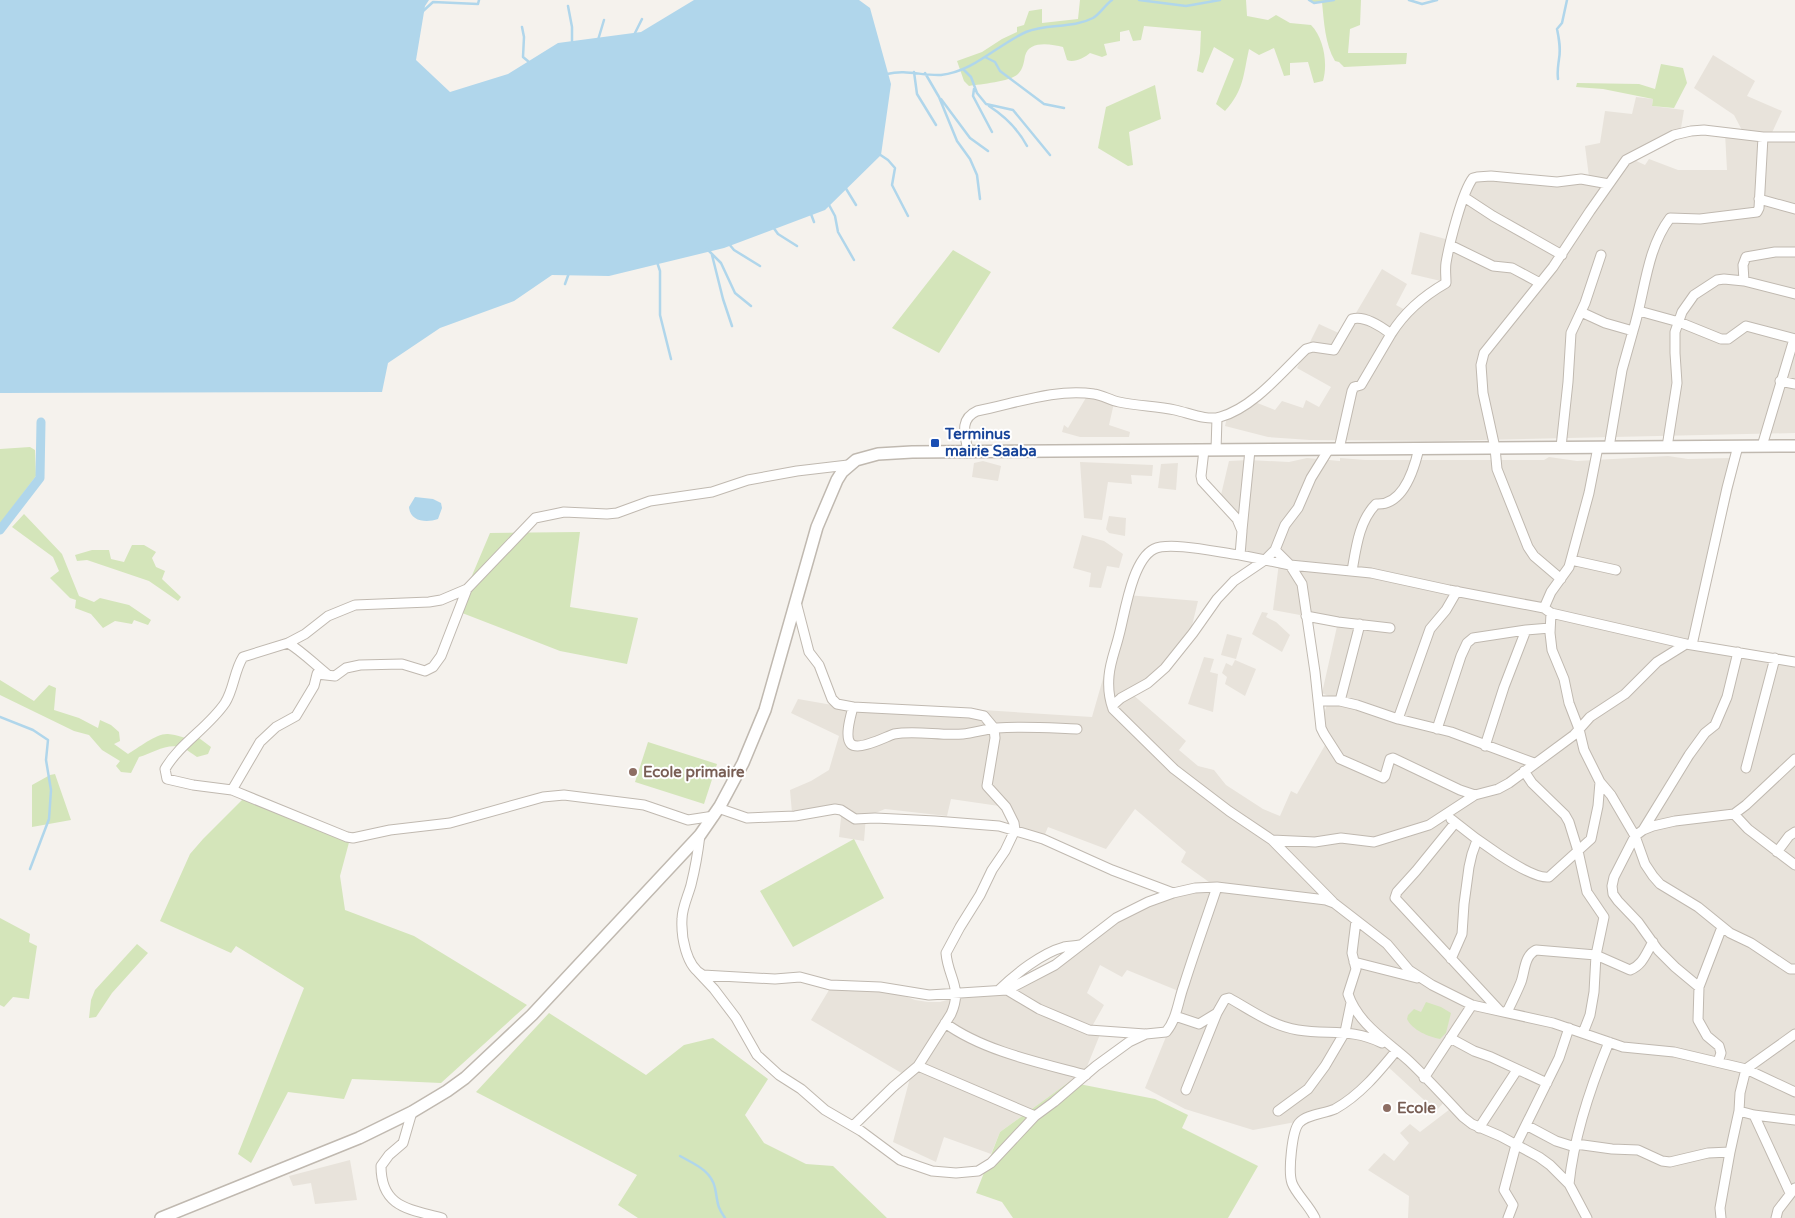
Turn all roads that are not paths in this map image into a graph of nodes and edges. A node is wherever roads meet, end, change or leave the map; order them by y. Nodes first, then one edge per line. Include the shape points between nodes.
1 (1763, 137) junction
2 (1795, 137) edge
3 (1609, 184) junction
4 (1464, 197) junction
5 (1759, 199) junction
6 (1795, 209) edge
7 (1450, 245) junction
8 (1795, 252) edge
9 (1562, 255) junction
10 (1601, 255) dead end
11 (1744, 281) junction
12 (1540, 284) junction
13 (1795, 294) edge
14 (1639, 311) junction
15 (1581, 312) junction
16 (1679, 322) junction
17 (1633, 331) junction
18 (1391, 334) junction
19 (1795, 339) edge
20 (1780, 381) junction
21 (1795, 384) edge
22 (1217, 418) junction
23 (1738, 446) junction
24 (1762, 446) junction
25 (1795, 446) edge
26 (1604, 447) junction
27 (1667, 447) junction
28 (1419, 448) junction
29 (1494, 448) junction
30 (1561, 448) junction
31 (1334, 449) junction
32 (1204, 450) junction
33 (1216, 450) junction
34 (1250, 450) junction
35 (968, 451) junction
36 (848, 466) junction
37 (1242, 531) junction
38 (1275, 550) junction
39 (1240, 556) junction
40 (1265, 560) junction
41 (1571, 560) junction
42 (1290, 565) junction
43 (1616, 570) dead end
44 (1352, 571) junction
45 (1561, 580) junction
46 (467, 589) junction
47 (1457, 591) junction
48 (796, 602) junction
49 (1548, 611) junction
50 (1306, 616) junction
51 (1360, 624) junction
52 (1390, 628) dead end
53 (1550, 628) junction
54 (1526, 630) junction
55 (300, 637) junction
56 (288, 643) junction
57 (1689, 645) junction
58 (301, 651) junction
59 (1738, 652) junction
60 (1775, 658) junction
61 (1795, 662) edge
62 (316, 669) junction
63 (1318, 701) junction
64 (1340, 701) junction
65 (1112, 706) junction
66 (853, 707) junction
67 (1398, 719) junction
68 (994, 728) junction
69 (1077, 729) dead end
70 (1438, 729) junction
71 (1579, 729) junction
72 (1485, 746) junction
73 (1795, 759) edge
74 (1534, 764) junction
75 (1746, 768) dead end
76 (1524, 771) junction
77 (1600, 782) junction
78 (232, 790) junction
79 (1475, 795) junction
80 (716, 812) junction
81 (1734, 814) junction
82 (1445, 815) junction
83 (1455, 822) junction
84 (1015, 830) junction
85 (1795, 832) edge
86 (1639, 833) junction
87 (700, 835) junction
88 (1272, 840) junction
89 (1478, 840) junction
90 (1578, 851) junction
91 (1777, 852) junction
92 (1795, 866) edge
93 (1217, 887) junction
94 (1173, 893) junction
95 (1334, 903) junction
96 (1356, 921) junction
97 (1722, 927) junction
98 (1653, 942) junction
99 (1080, 945) junction
100 (1596, 954) junction
101 (1451, 959) junction
102 (1354, 962) junction
103 (1795, 969) edge
104 (697, 972) junction
105 (1422, 979) junction
106 (1699, 987) junction
107 (1003, 990) junction
108 (956, 993) junction
109 (1351, 1003) junction
110 (1472, 1005) junction
111 (1503, 1011) junction
112 (1217, 1013) junction
113 (1175, 1016) junction
114 (946, 1023) junction
115 (1569, 1028) junction
116 (1345, 1032) junction
117 (1146, 1034) junction
118 (1583, 1034) junction
119 (1795, 1034) edge
120 (1450, 1038) junction
121 (1609, 1042) junction
122 (1393, 1049) junction
123 (1718, 1062) junction
124 (918, 1066) junction
125 (1746, 1069) junction
126 (1517, 1070) junction
127 (1086, 1075) junction
128 (1424, 1078) junction
129 (1547, 1083) junction
130 (1186, 1090) dead end
131 (1795, 1092) edge
132 (1278, 1111) dead end
133 (1739, 1111) junction
134 (412, 1112) junction
135 (1754, 1115) junction
136 (1035, 1116) junction
137 (1795, 1120) edge
138 (1526, 1124) junction
139 (853, 1126) junction
140 (1479, 1128) junction
141 (1516, 1145) junction
142 (1576, 1146) junction
143 (1730, 1152) junction
144 (1568, 1184) junction
145 (1793, 1190) edge
146 (161, 1218) edge
147 (442, 1218) edge
148 (1315, 1218) edge
149 (1508, 1218) edge
150 (1587, 1218) edge
151 (1721, 1218) edge
152 (1776, 1218) edge

1 - 2 street
1 - 3 street via 1704,130 1680,134 1626,160
1 - 5 street
3 - 4 street via 1581,179 1542,181 1477,177
3 - 9 street
4 - 7 street
4 - 9 street
5 - 6 street
5 - 14 street via 1755,213 1700,219 1670,218 1655,248 1642,289
7 - 12 street via 1493,266 1512,268
7 - 18 street via 1446,283 1433,290 1402,318
8 - 11 street via 1746,257
9 - 12 street
10 - 15 street
11 - 13 street
11 - 16 street via 1717,280 1701,290 1687,303
12 - 29 street via 1484,353 1483,393
14 - 16 street
14 - 17 street
15 - 17 street
15 - 30 street via 1570,333
16 - 19 street via 1721,339 1746,326
16 - 27 street via 1674,353 1677,383
17 - 26 street
18 - 22 street via 1360,318 1352,319 1334,350 1306,349 1252,400
18 - 31 street via 1361,385 1352,391
19 - 20 street
20 - 21 street
20 - 24 street
22 - 33 street
22 - 35 street via 1117,402 1095,394 1057,395 977,411 968,416 965,422
23 - 24 street
23 - 27 street
23 - 57 street
24 - 25 street
26 - 27 street
26 - 30 street
26 - 41 street
28 - 29 street
28 - 31 street
28 - 44 street via 1412,473 1396,498 1390,503 1376,504 1370,512 1356,544
29 - 30 street
29 - 45 street via 1497,469 1528,546 1534,556
31 - 34 street
31 - 38 street via 1311,478
32 - 33 street
32 - 35 street
32 - 37 street via 1202,481 1236,517
33 - 34 street
34 - 37 street
35 - 36 street via 894,452 864,457
36 - 46 street via 748,480 712,492 650,500 616,513 564,512 541,516 529,523
36 - 48 street via 836,480 824,508
37 - 39 street
38 - 40 street
38 - 42 street
39 - 40 street
39 - 65 street via 1178,546 1161,546 1147,555 1138,567 1130,589 1109,674
40 - 42 street
40 - 65 street via 1240,576 1223,593 1165,668
41 - 43 street
41 - 45 street
42 - 44 street
42 - 50 street via 1302,584
44 - 47 street
45 - 49 street via 1551,592
46 - 55 street via 435,601 347,607 328,616
46 - 62 street via 441,656 429,670 420,671 402,664 360,665 346,668 335,676
47 - 49 street
47 - 67 street via 1430,630
48 - 66 street via 809,652 819,665 832,699 837,704
48 - 80 street via 754,739
49 - 53 street
49 - 57 street
50 - 51 street
50 - 63 street
51 - 52 street
51 - 64 street
53 - 54 street
53 - 71 street via 1552,650
54 - 70 street via 1469,640
54 - 72 street
55 - 56 street
55 - 58 street
56 - 58 street
56 - 78 street via 243,657 226,702 165,769 167,779
57 - 59 street
57 - 71 street via 1657,662 1625,694 1590,717
58 - 62 street
59 - 60 street
59 - 86 street via 1727,697 1715,725 1689,755
60 - 61 street
60 - 75 street
62 - 78 street via 314,686 296,716 276,727 260,742
63 - 64 street
63 - 79 street via 1321,728 1340,759 1383,778 1393,758
64 - 67 street
65 - 88 street via 1174,769
66 - 68 street via 980,714
66 - 68 street via 849,741 856,746 894,734 962,734
67 - 70 street
68 - 69 street
68 - 84 street via 994,748 986,785 1006,807
70 - 72 street
71 - 74 street
71 - 77 street via 1584,750
72 - 74 street
73 - 81 street
74 - 76 street
76 - 79 street via 1502,788
76 - 90 street via 1565,816
77 - 86 street
77 - 90 street via 1593,834
78 - 80 street via 347,838 450,823 555,795 644,805 688,820
79 - 82 street
80 - 84 street via 747,818 841,810 855,819 935,820
80 - 87 street
81 - 86 street via 1675,821 1652,826
81 - 91 street
82 - 83 street
82 - 88 street via 1374,842 1341,838 1316,842
83 - 89 street
83 - 101 street via 1395,895
84 - 94 street
84 - 108 street via 946,953
85 - 91 street
86 - 97 street via 1645,864 1660,884 1698,907
86 - 98 street via 1614,877 1613,894
87 - 104 street via 682,918 687,951
87 - 134 street via 505,1042 465,1078
88 - 95 street
89 - 90 street via 1511,862 1542,877 1549,877
89 - 101 street via 1469,867 1462,934
90 - 100 street via 1587,892 1604,917
91 - 92 street
93 - 94 street
93 - 95 street
93 - 113 street
94 - 99 street via 1116,918
95 - 96 street
96 - 102 street
96 - 105 street via 1387,944 1409,970
97 - 103 street
97 - 106 street
98 - 100 street via 1646,957 1632,970
98 - 106 street via 1675,968
99 - 107 street via 1044,972
99 - 107 street via 1064,947 1035,962 1014,975
100 - 111 street via 1531,952 1522,980
100 - 118 street via 1594,992
101 - 111 street
102 - 105 street
102 - 109 street via 1356,969 1348,994
104 - 108 street via 708,976 742,978 800,977 830,985 880,987 923,994
104 - 139 street via 736,1018 761,1059 825,1110
105 - 110 street
106 - 123 street via 1698,1020 1706,1036 1719,1046
107 - 108 street
107 - 117 street via 1089,1030
108 - 114 street via 955,1005
109 - 116 street
109 - 122 street
110 - 111 street
110 - 120 street
111 - 115 street
112 - 113 street via 1199,1024
112 - 116 street via 1228,998 1283,1026 1298,1030
112 - 130 street
113 - 117 street via 1166,1032
114 - 124 street
114 - 127 street via 967,1038
115 - 118 street
115 - 129 street
116 - 122 street via 1371,1037
116 - 132 street via 1308,1089
117 - 127 street via 1129,1042
118 - 121 street
119 - 125 street
120 - 126 street
120 - 128 street
121 - 123 street
121 - 142 street via 1586,1100
122 - 128 street
122 - 148 street via 1371,1081 1356,1095 1334,1109 1301,1121 1294,1131 1292,1184
123 - 125 street
124 - 136 street
124 - 139 street
125 - 131 street
125 - 133 street
126 - 129 street
126 - 140 street
127 - 136 street
128 - 140 street via 1462,1117
129 - 138 street
133 - 135 street
133 - 143 street
134 - 146 street via 342,1145
134 - 147 street via 402,1143 381,1166 387,1192 406,1208
135 - 137 street
135 - 145 street
136 - 139 street via 991,1163 978,1171 956,1174 900,1160
138 - 141 street
138 - 142 street via 1556,1141
140 - 141 street
141 - 144 street via 1550,1165
141 - 149 street via 1504,1190 1513,1205
142 - 143 street via 1638,1150 1670,1162
142 - 144 street
143 - 151 street
144 - 150 street
145 - 152 street

